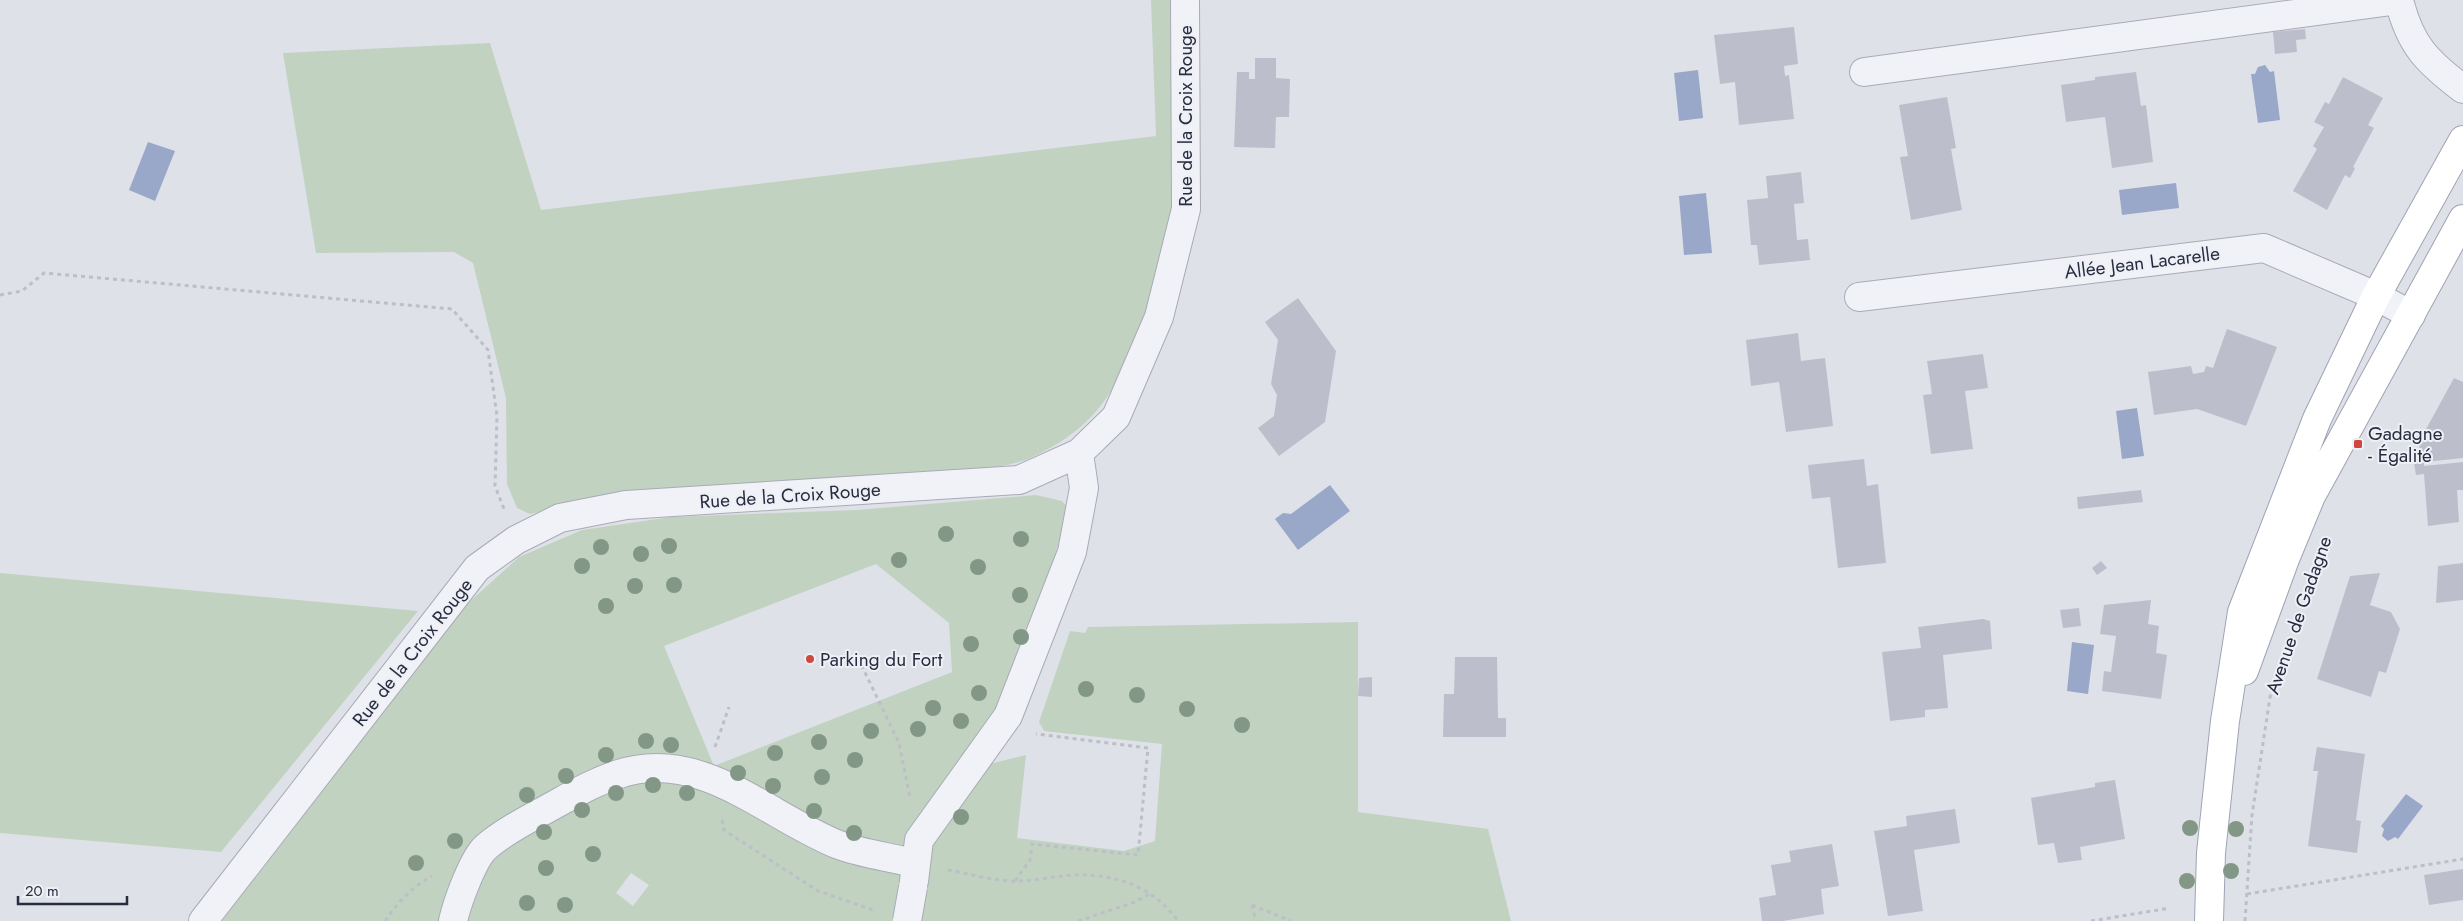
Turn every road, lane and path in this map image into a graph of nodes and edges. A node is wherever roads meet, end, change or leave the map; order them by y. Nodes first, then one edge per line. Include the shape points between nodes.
1 (1185, 0) edge
2 (2399, 0) edge
3 (1864, 72) dead end
4 (2463, 89) edge
5 (2463, 140) edge
6 (2463, 219) edge
7 (0, 294) edge
8 (1858, 296) dead end
9 (2376, 296) junction
10 (2411, 315) junction
11 (1079, 452) junction
12 (516, 540) junction
13 (858, 658) dead end
14 (2274, 681) dead end
15 (729, 707) dead end
16 (1008, 716) junction
17 (2225, 721) junction
18 (704, 776) junction
19 (908, 784) dead end
20 (2463, 859) edge
21 (915, 875) junction
22 (1015, 881) junction
23 (1152, 893) junction
24 (2247, 894) junction
25 (2170, 908) dead end
26 (895, 917) edge
27 (203, 921) edge
28 (453, 921) edge
29 (1078, 921) edge
30 (1178, 921) edge
31 (1256, 921) edge
32 (1291, 921) edge
33 (2091, 921) edge
34 (2209, 921) edge
35 (2245, 921) edge

1 - 11 street, Rue de la Croix Rouge via 1186,209 1159,317 1116,417
2 - 3 street
2 - 4 street via 2412,39 2419,49
5 - 9 main road, Avenue de Gadagne
6 - 10 main road, Avenue de Gadagne
7 - 12 path via 22,291 44,273 452,309 488,350 497,416 496,486
8 - 9 street, Allée Jean Lacarelle via 2264,248
9 - 10 street, Allée Jean Lacarelle
9 - 17 main road, Avenue de Gadagne via 2316,419 2242,612
10 - 17 main road, Avenue de Gadagne via 2311,496
11 - 12 street, Rue de la Croix Rouge via 1019,480 626,505 560,518
11 - 16 street via 1084,488 1072,552
12 - 27 street, Rue de la Croix Rouge via 477,568
13 - 19 path via 899,743
14 - 24 path, Avenue de Gadagne via 2268,700 2252,815
15 - 18 path
16 - 21 street via 919,840
16 - 22 path via 1032,733 1148,748 1138,855 1032,844 1030,860
17 - 34 main road, Avenue de Gadagne via 2211,853
18 - 21 street via 840,845
18 - 26 path via 724,830 818,891
18 - 28 street via 657,768 620,773 527,820 484,849 459,897
20 - 24 path
21 - 22 path
21 - 26 street, bridge
22 - 23 path via 1074,875 1106,877
23 - 29 path
23 - 30 path via 1166,904
24 - 35 path, Avenue de Gadagne
25 - 33 path
31 - 32 path via 1252,905

